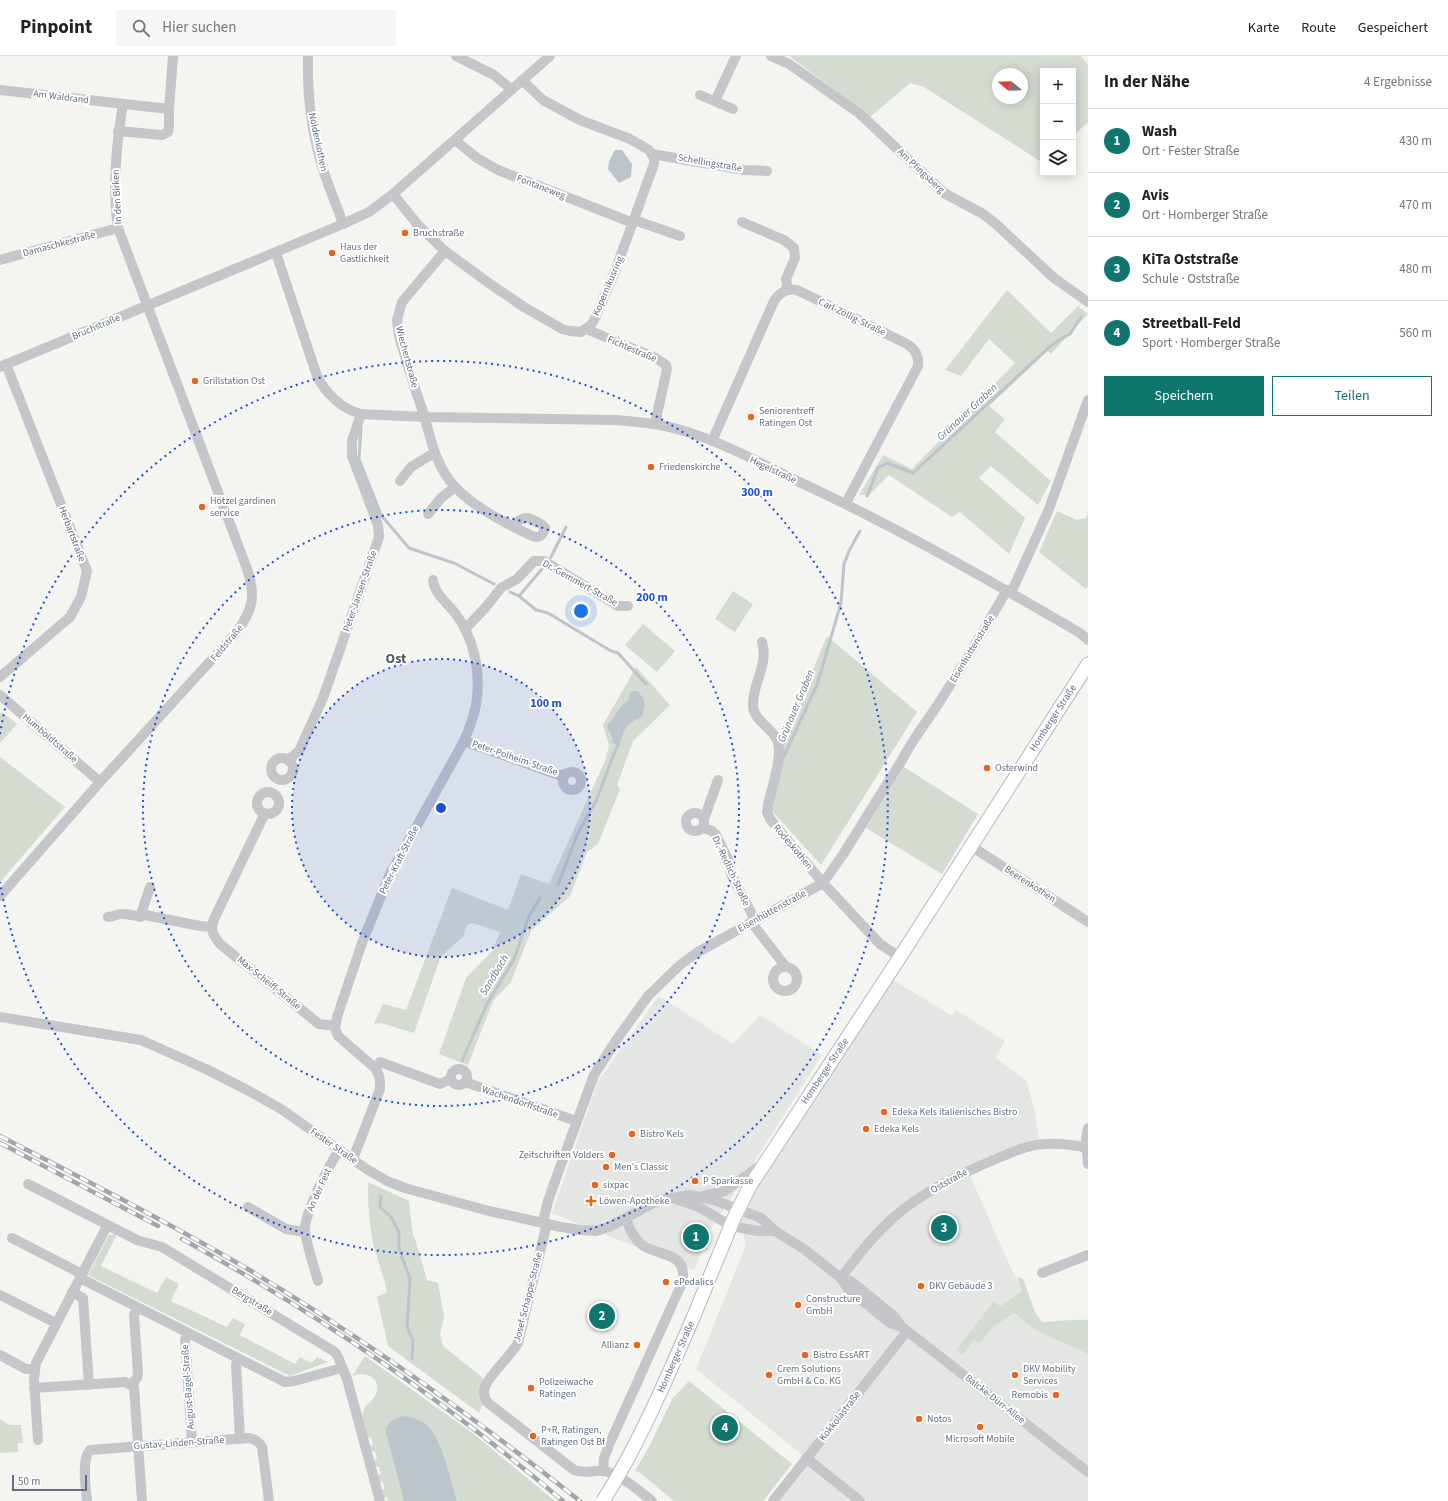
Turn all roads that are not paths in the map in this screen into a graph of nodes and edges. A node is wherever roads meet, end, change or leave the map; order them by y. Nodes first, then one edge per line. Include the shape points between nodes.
1 (173, 56) edge
2 (308, 56) edge
3 (456, 56) edge
4 (550, 56) edge
5 (736, 56) edge
6 (771, 56) edge
7 (522, 80) junction
8 (512, 89) junction
9 (0, 90) edge
10 (700, 95) dead end
11 (715, 101) junction
12 (123, 104) junction
13 (734, 108) dead end
14 (169, 109) junction
15 (118, 130) junction
16 (455, 140) junction
17 (652, 154) junction
18 (767, 171) dead end
19 (393, 194) junction
20 (633, 221) junction
21 (742, 222) dead end
22 (343, 224) junction
23 (118, 228) junction
24 (680, 236) dead end
25 (445, 251) junction
26 (276, 253) junction
27 (0, 260) edge
28 (788, 290) junction
29 (1088, 302) edge
30 (148, 305) junction
31 (586, 329) junction
32 (3, 366) edge
33 (1088, 400) edge
34 (361, 414) junction
35 (424, 417) junction
36 (655, 424) junction
37 (712, 441) junction
38 (434, 453) junction
39 (400, 481) dead end
40 (455, 487) junction
41 (846, 504) junction
42 (428, 514) dead end
43 (512, 526) dead end
44 (433, 580) dead end
45 (1009, 592) junction
46 (628, 606) dead end
47 (465, 629) junction
48 (1088, 640) edge
49 (762, 642) dead end
50 (1088, 664) edge
51 (0, 677) edge
52 (0, 695) edge
53 (464, 741) junction
54 (288, 760) junction
55 (566, 774) dead end
56 (718, 780) dead end
57 (100, 782) junction
58 (277, 787) junction
59 (265, 813) junction
60 (971, 846) junction
61 (823, 883) junction
62 (150, 887) dead end
63 (0, 896) edge
64 (108, 916) dead end
65 (140, 917) junction
66 (753, 921) junction
67 (1088, 922) edge
68 (212, 927) junction
69 (900, 957) junction
70 (786, 967) dead end
71 (0, 1017) edge
72 (335, 1026) junction
73 (375, 1068) junction
74 (576, 1122) junction
75 (1088, 1128) edge
76 (1087, 1148) edge
77 (340, 1149) junction
78 (353, 1159) junction
79 (764, 1163) junction
80 (1088, 1164) edge
81 (28, 1184) dead end
82 (701, 1197) junction
83 (672, 1198) junction
84 (248, 1207) dead end
85 (738, 1209) junction
86 (626, 1218) junction
87 (545, 1223) junction
88 (107, 1226) junction
89 (731, 1226) junction
90 (775, 1231) junction
91 (305, 1232) junction
92 (12, 1238) dead end
93 (1088, 1255) edge
94 (1042, 1273) dead end
95 (81, 1276) junction
96 (841, 1278) junction
97 (318, 1281) dead end
98 (72, 1292) junction
99 (0, 1295) edge
100 (137, 1308) junction
101 (56, 1323) junction
102 (904, 1329) junction
103 (188, 1333) junction
104 (0, 1355) edge
105 (239, 1359) junction
106 (342, 1368) junction
107 (35, 1369) junction
108 (89, 1385) junction
109 (131, 1385) junction
110 (34, 1388) junction
111 (240, 1439) junction
112 (38, 1440) dead end
113 (192, 1442) junction
114 (138, 1446) junction
115 (806, 1458) junction
116 (603, 1471) junction
117 (1088, 1472) edge
118 (87, 1501) edge
119 (142, 1501) edge
120 (269, 1501) edge
121 (380, 1501) edge
122 (603, 1501) edge
123 (652, 1501) edge
124 (773, 1501) edge
125 (860, 1501) edge

1 - 14 street
2 - 22 street, Noldenkothen via 311,110 317,141 323,168
3 - 8 street via 494,75
4 - 7 street, Bruchstraße
5 - 11 street
6 - 29 street, Am Pfingsberg via 789,64 860,114 944,193 983,214 1054,278
7 - 8 street, Bruchstraße
7 - 17 street via 543,100 580,120 630,139
8 - 16 street, Bruchstraße
9 - 12 street, Am Waldrand
10 - 11 street
11 - 13 street
12 - 14 street
12 - 15 street, In den Birken
14 - 15 street via 169,126 166,134
15 - 23 street, In den Birken via 114,187
16 - 19 street, Bruchstraße
16 - 20 street, Fontaneweg via 477,158 498,170
17 - 18 street, Schellingstraße via 744,170
17 - 20 street, Kopernikusring via 654,164
19 - 22 street, Bruchstraße via 369,212
19 - 25 street
20 - 24 street, Fontaneweg
20 - 31 street, Kopernikusring via 594,320
21 - 28 street via 784,240 794,248 795,258 786,279
22 - 26 street, Bruchstraße
23 - 27 street, Damaschkestraße
23 - 30 street, In den Birken
25 - 31 street via 524,307 562,329 576,332
25 - 35 street, Wiechertstraße via 402,302 397,320 399,336
26 - 30 street, Bruchstraße
26 - 34 street via 317,376 328,392 344,406
28 - 37 street via 780,293 774,301
28 - 41 street, Carl-Zöllig-Straße via 797,290 900,341 912,347 917,354 918,366
30 - 32 street, Bruchstraße
30 - 57 street, Feldstraße via 246,566 252,590 251,606 247,619 236,633
31 - 36 street, Fichtestraße via 656,358 666,365
32 - 51 street, Herbartstraße via 87,571 81,597 70,617
33 - 45 street, Eisenhüttenstraße via 1049,509
34 - 35 street
34 - 54 street, Peter-Jansen-Straße via 352,441 352,456 378,525 379,537 323,698 299,751
35 - 36 street, Hegelstraße via 616,420
35 - 38 street, Wiechertstraße
36 - 37 street, Hegelstraße
37 - 41 street, Hegelstraße
38 - 39 street via 411,467
38 - 40 street, Wiechertstraße
40 - 42 street via 441,498
40 - 43 street, Wiechertstraße via 481,508
41 - 45 street, Hegelstraße
44 - 47 street, Peter-Kraft-Straße via 433,586
45 - 48 street, Hegelstraße
45 - 61 street, Eisenhüttenstraße
46 - 47 street, Dr.-Gemmert-Straße via 618,606 540,560 534,561 517,579 501,588
47 - 53 street, Peter-Kraft-Straße via 478,670 472,720
49 - 61 street, Rodeskothen via 762,670 753,707 777,739 779,751 767,812
50 - 60 main road, Homberger Straße
52 - 57 street, Humboldtstraße
53 - 55 street, Peter-Polheim-Straße via 559,775
53 - 72 street, Peter-Kraft-Straße via 389,876 362,943
54 - 58 street via 292,766 292,774
54 - 58 street, Peter-Jansen-Straße via 281,758 272,765 271,770
56 - 66 street, Dr.-Redlich-Straße via 703,823 716,835
57 - 63 street, Feldstraße
58 - 59 street via 277,808 272,813
58 - 59 street via 260,795 258,799 259,809
59 - 68 street
60 - 67 street, Beerenkothen
60 - 69 main road, Homberger Straße
61 - 66 street, Eisenhüttenstraße
61 - 69 street, Rodeskothen via 880,944
62 - 65 street
64 - 65 street via 115,917 120,914
65 - 68 street via 145,915
66 - 70 street, Dr.-Redlich-Straße
66 - 74 street, Eisenhüttenstraße via 698,952 680,965 648,996 616,1039 594,1075
68 - 72 street, Max-Scheiff-Straße via 213,935 220,944 319,1024
69 - 79 main road, Homberger Straße
71 - 77 street, Fester Straße via 141,1040 250,1091
72 - 73 street via 338,1036
73 - 74 street, Wachendorffstraße via 380,1062 440,1084 451,1079 452,1072 460,1068 467,1073 465,1082
73 - 78 street via 379,1074 380,1089
74 - 87 street, Eisenhüttenstraße via 548,1201
75 - 76 street
76 - 80 street
76 - 96 street, Oststraße via 1058,1144 1035,1145 955,1177 924,1195 893,1218 859,1254
77 - 78 street, Fester Straße
77 - 91 street, An der Fest via 330,1164 309,1212
78 - 87 street, Fester Straße via 387,1181 406,1188 489,1211
79 - 82 street, Fester Straße via 725,1191
79 - 85 main road, Homberger Straße
81 - 88 street, Bergstraße
82 - 83 street, Fester Straße via 690,1195
82 - 85 street, Fester Straße
83 - 86 street, Fester Straße via 659,1200
83 - 89 street via 697,1206
84 - 91 street via 286,1229
85 - 89 main road, Homberger Straße
85 - 90 street, Balcke-Dürr-Allee via 761,1218
86 - 87 street, Fester Straße via 596,1231
86 - 116 street via 632,1233 642,1245 675,1259 684,1275 609,1445
87 - 116 street, Josef-Schappe-Straße via 518,1343 486,1385 484,1397 574,1470 587,1473
88 - 95 street
88 - 106 street, Bergstraße via 137,1240 162,1247 335,1352
89 - 90 street
89 - 122 main road, Homberger Straße, bridge via 638,1439
90 - 96 street, Balcke-Dürr-Allee via 804,1249
91 - 97 street, An der Fest
92 - 95 street, August-Bagel-Straße
93 - 94 street
95 - 98 street
95 - 100 street, August-Bagel-Straße
96 - 102 street, Balcke-Dürr-Allee via 852,1282 896,1317
98 - 101 street
98 - 108 street via 83,1298
99 - 101 street
100 - 103 street, August-Bagel-Straße
100 - 109 street via 134,1315 138,1374
101 - 107 street
102 - 115 street, Kokkolastraße
102 - 117 street, Balcke-Dürr-Allee
103 - 105 street, August-Bagel-Straße
103 - 113 street, August-Bagel-Straße via 185,1340
104 - 107 street via 26,1369
105 - 106 street, August-Bagel-Straße via 285,1382
105 - 111 street via 236,1365
106 - 121 street, Bergstraße via 347,1378
107 - 110 street
108 - 109 street via 125,1382
108 - 110 street
109 - 114 street via 135,1389
110 - 112 street
111 - 113 street, Gustav-Linden-Straße
111 - 120 street, Gustav-Linden-Straße via 254,1438 262,1447
113 - 114 street, Gustav-Linden-Straße
114 - 118 street, Gustav-Linden-Straße via 94,1449 88,1452 85,1461
114 - 119 street
115 - 124 street, Kokkolastraße
115 - 125 street
116 - 123 street, Josef-Schappe-Straße via 608,1471 629,1483

